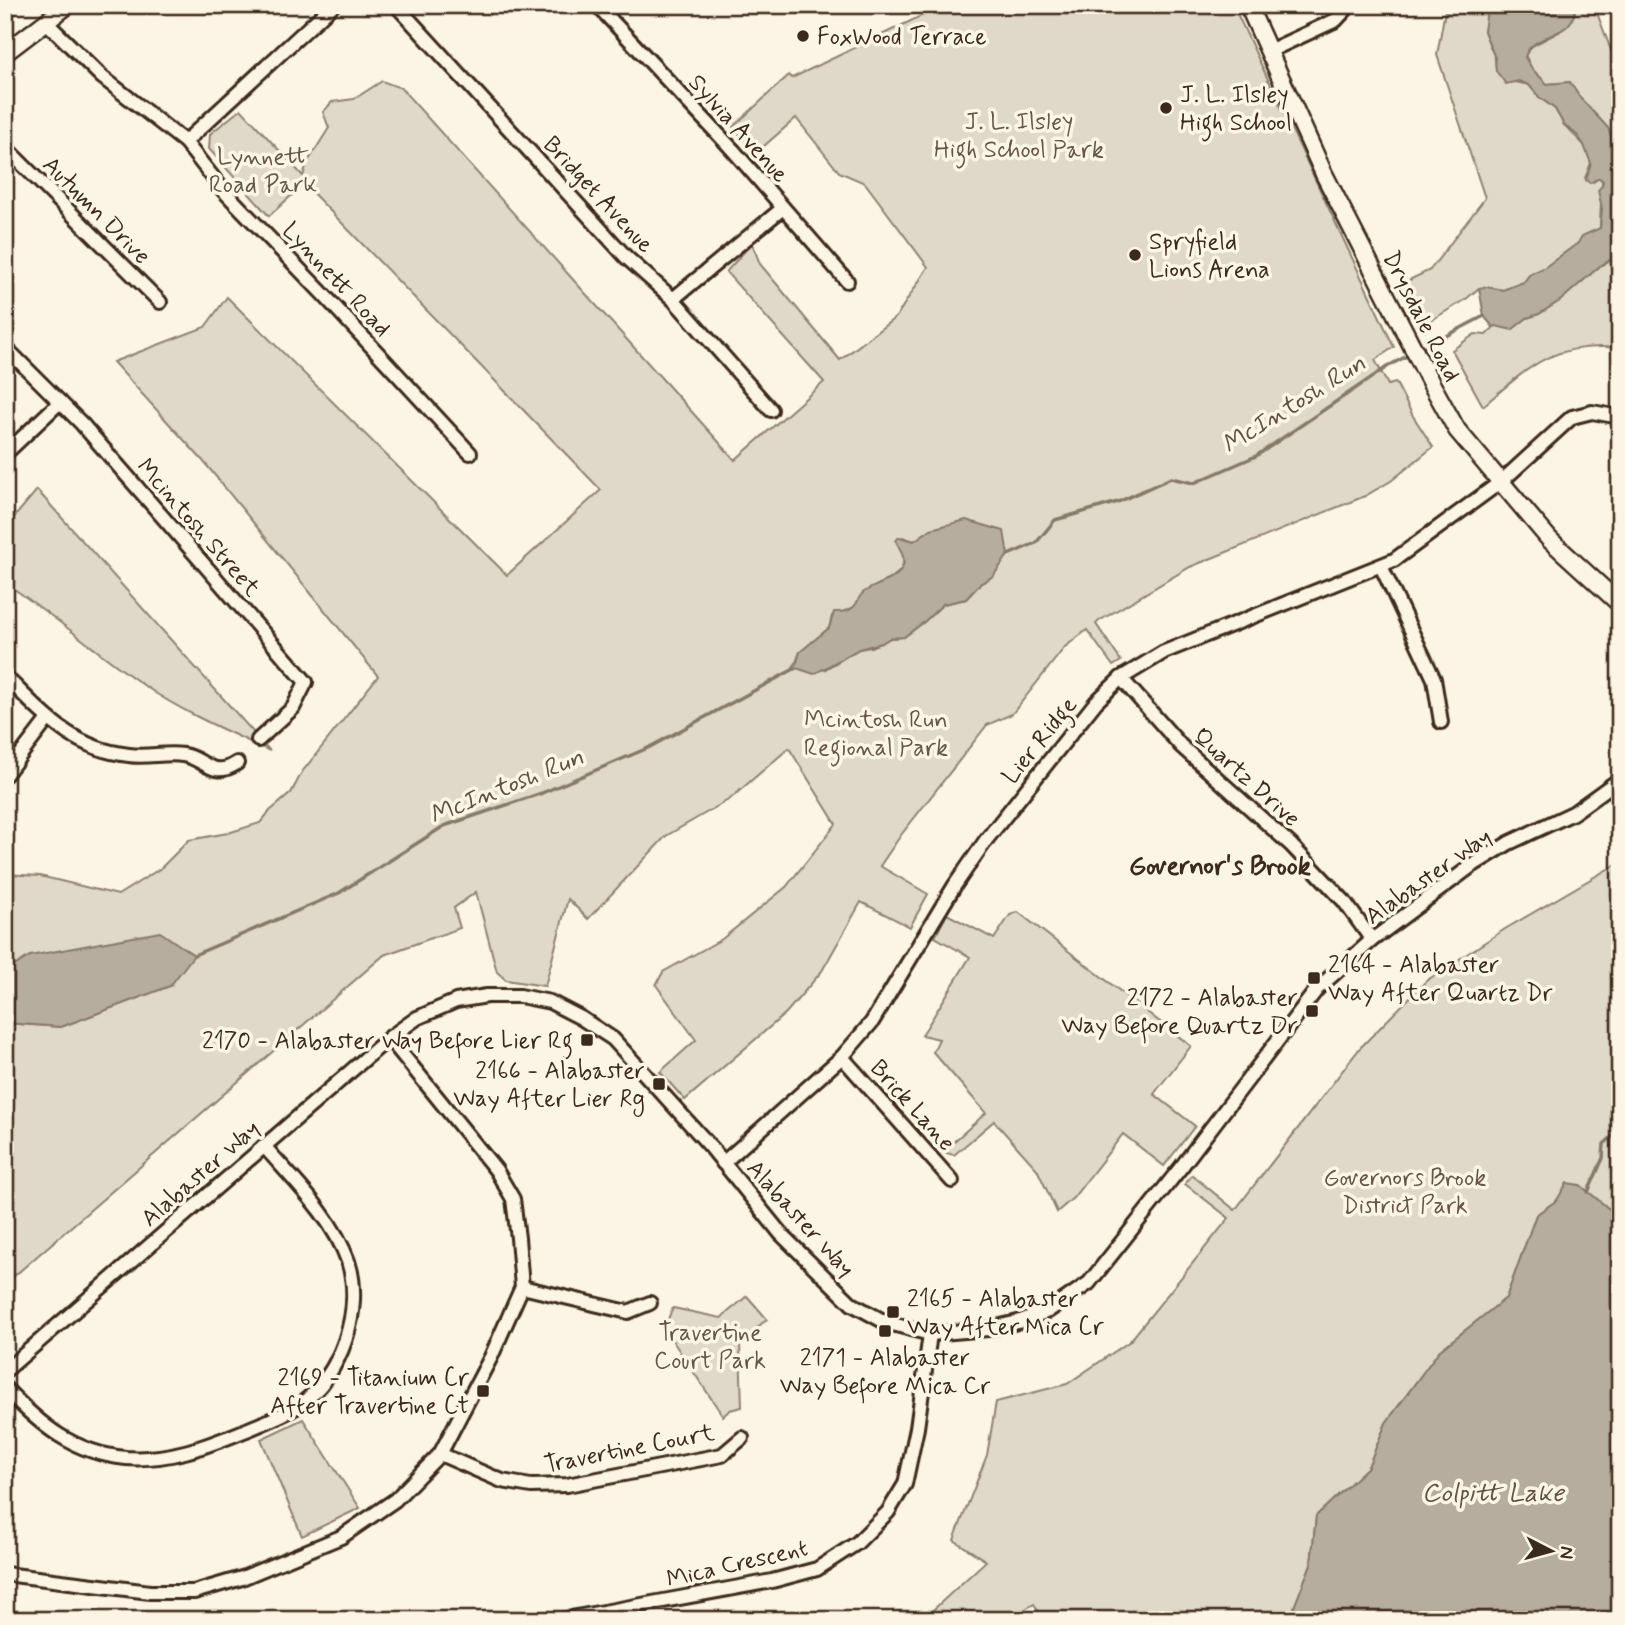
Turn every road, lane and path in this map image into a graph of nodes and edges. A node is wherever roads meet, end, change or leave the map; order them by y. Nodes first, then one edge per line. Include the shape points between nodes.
1 (68, 5) edge
2 (333, 5) edge
3 (396, 5) edge
4 (597, 5) edge
5 (1248, 5) edge
6 (1350, 5) edge
7 (47, 23) junction
8 (1269, 51) junction
9 (5, 53) edge
10 (185, 142) junction
11 (5, 147) edge
12 (783, 208) junction
13 (847, 281) dead end
14 (673, 299) junction
15 (160, 302) dead end
16 (5, 347) edge
17 (60, 402) junction
18 (771, 410) dead end
19 (1620, 417) edge
20 (470, 453) dead end
21 (5, 454) edge
22 (1502, 481) junction
23 (1381, 566) junction
24 (1620, 604) edge
25 (5, 676) edge
26 (1121, 678) junction
27 (48, 719) junction
28 (1441, 722) dead end
29 (258, 740) dead end
30 (237, 763) dead end
31 (5, 775) edge
32 (1620, 779) edge
33 (1372, 940) junction
34 (389, 1038) junction
35 (842, 1057) junction
36 (264, 1146) junction
37 (723, 1163) junction
38 (952, 1181) dead end
39 (522, 1287) junction
40 (650, 1303) dead end
41 (930, 1335) junction
42 (5, 1371) edge
43 (5, 1388) edge
44 (742, 1438) dead end
45 (440, 1454) junction
46 (5, 1574) edge
47 (560, 1620) edge

1 - 7 street
2 - 10 street
3 - 14 street, Bridget Avenue via 626,257
4 - 12 street, Sylvia Avenue
5 - 8 street, Drysdale Road
6 - 8 street via 1336,20
7 - 9 street
7 - 10 street, Lynnett Road via 102,77
8 - 22 street, Drysdale Road via 1324,174 1432,385 1457,430
10 - 20 street, Lynnett Road via 223,190
11 - 15 street, Autumn Drive
12 - 13 street, Sylvia Avenue
12 - 14 street
14 - 18 street, Bridget Avenue
16 - 17 street, Mcintosh Street
17 - 21 street
17 - 29 street, Mcintosh Street via 306,682 293,708
19 - 22 street, Lier Ridge via 1592,412 1572,417
22 - 23 street, Lier Ridge via 1436,532
22 - 24 street, Drysdale Road via 1550,540
23 - 26 street, Lier Ridge via 1156,656
23 - 28 street via 1434,678
25 - 27 street
26 - 33 street, Quartz Drive via 1181,746 1292,845 1344,901
26 - 35 street, Lier Ridge via 1096,702 986,840 872,1022
27 - 30 street via 68,735 108,752 182,754 215,769
27 - 31 street
32 - 33 street, Alabaster Way via 1573,813 1470,867
33 - 41 street, Alabaster Way via 1317,989 1088,1283 1059,1305 1018,1322
34 - 36 street, Alabaster Way
34 - 37 street, Alabaster Way via 417,1018 456,1001 520,996 550,1002 613,1039
34 - 39 street via 496,1170 513,1199
35 - 37 street, Lier Ridge
35 - 38 street, Brick Lane
36 - 42 street, Alabaster Way
36 - 43 street via 326,1217 348,1262 354,1298 349,1335 330,1373 303,1402 198,1450 163,1458 125,1458 52,1433
37 - 41 street, Alabaster Way via 781,1234 852,1304 885,1322
39 - 40 street via 628,1312
39 - 45 street
41 - 47 street, Mica Crescent via 905,1484 888,1512 858,1543 817,1569 772,1581
44 - 45 street, Travertine Court via 722,1455 567,1485 502,1481
45 - 46 street via 396,1500 341,1537 242,1578 194,1592 150,1592

